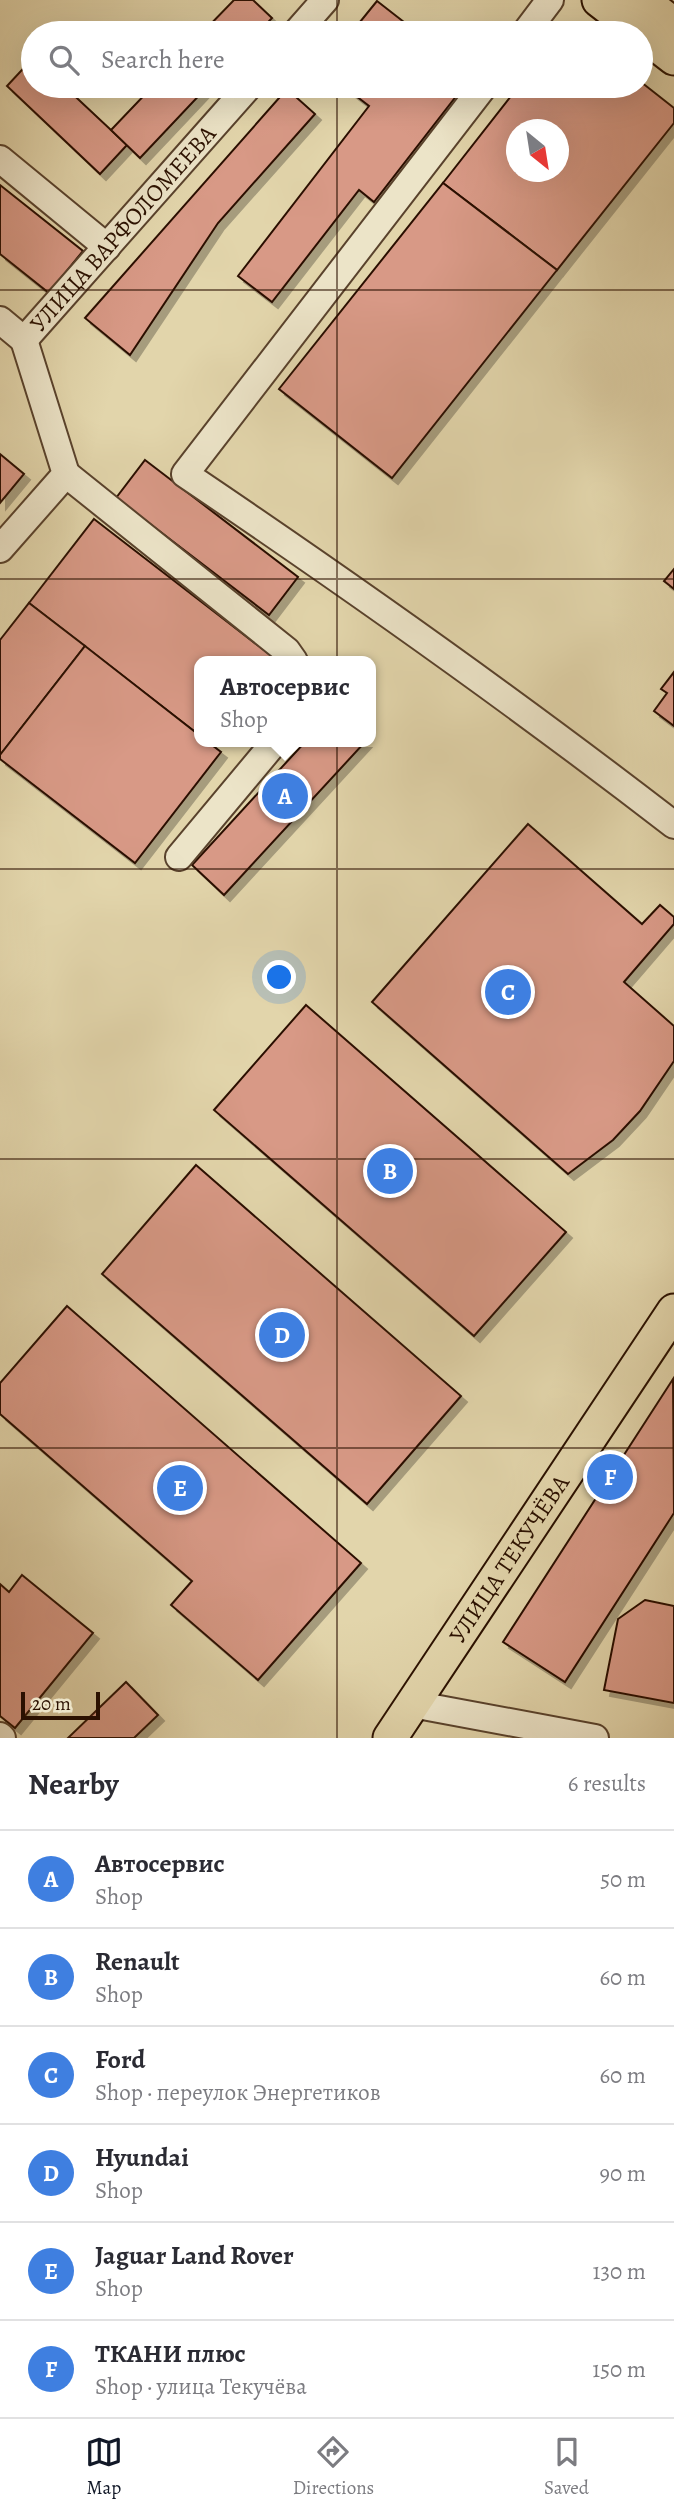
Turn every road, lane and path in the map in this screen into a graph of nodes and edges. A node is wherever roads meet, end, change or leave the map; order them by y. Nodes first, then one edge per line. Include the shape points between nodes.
1 (325, 0) edge
2 (550, 0) edge
3 (599, 0) edge
4 (642, 0) edge
5 (307, 21) edge
6 (534, 21) edge
7 (626, 21) edge
8 (674, 25) edge
9 (653, 42) edge
10 (674, 58) edge
11 (238, 98) edge
12 (475, 98) edge
13 (0, 159) edge
14 (107, 247) junction
15 (0, 320) edge
16 (24, 340) junction
17 (66, 474) junction
18 (0, 549) edge
19 (290, 656) edge
20 (271, 747) edge
21 (674, 825) edge
22 (179, 857) dead end
23 (673, 1312) edge
24 (412, 1703) junction
25 (390, 1738) edge
26 (595, 1738) edge

1 - 5 street
2 - 6 street
3 - 7 main road
4 - 8 main road
9 - 10 main road
11 - 14 street, УЛИЦА ВАРФОЛОМЕЕВА
12 - 21 street via 185,474 329,571
13 - 14 street
14 - 16 street, УЛИЦА ВАРФОЛОМЕЕВА
15 - 16 street
16 - 17 street
17 - 18 street
17 - 19 street
20 - 22 street
23 - 24 main road, УЛИЦА ТЕКУЧЁВА
24 - 25 main road, УЛИЦА ТЕКУЧЁВА
24 - 26 street

